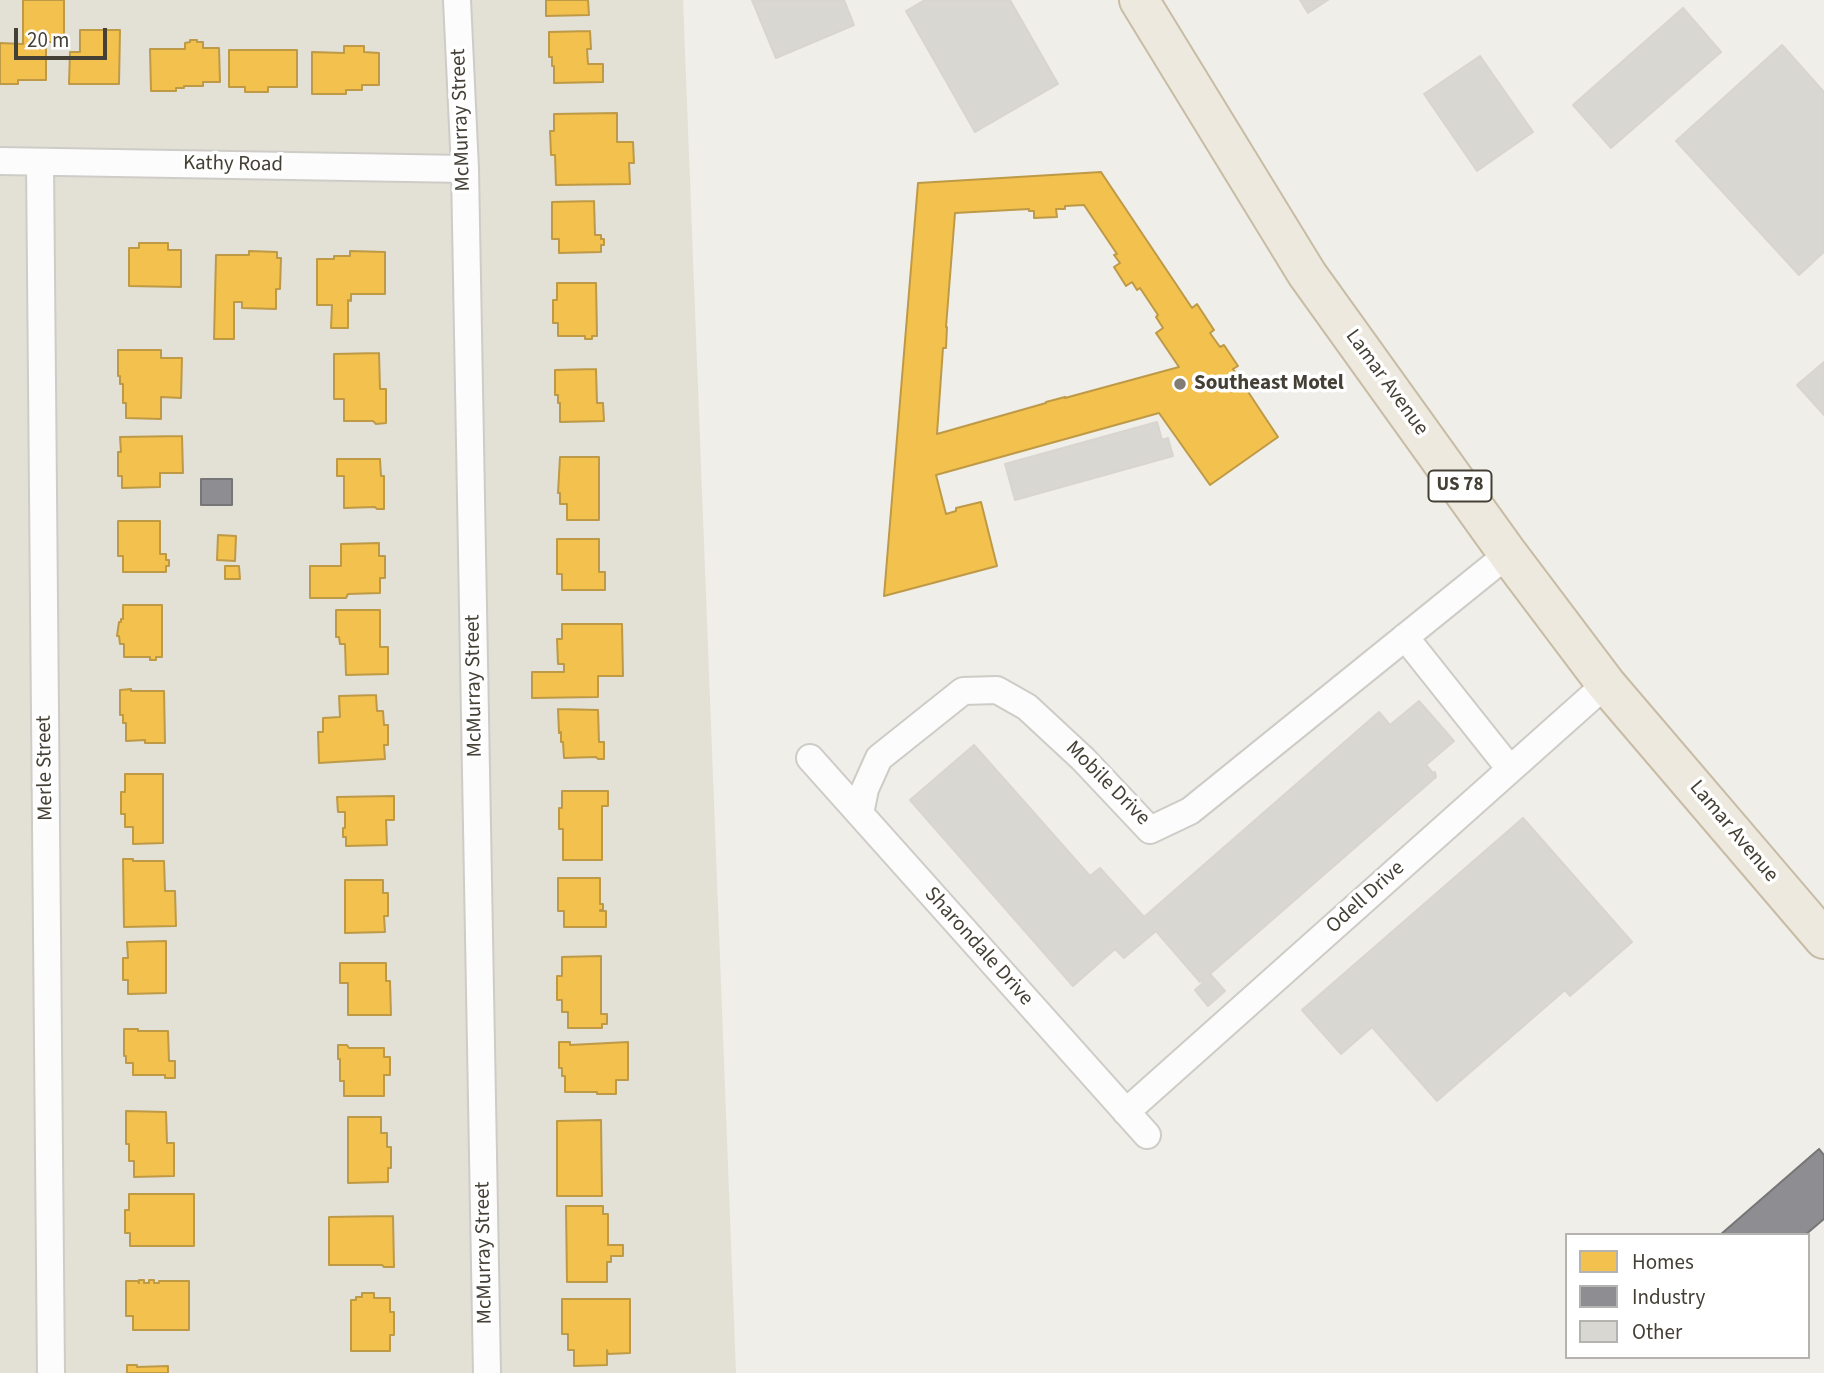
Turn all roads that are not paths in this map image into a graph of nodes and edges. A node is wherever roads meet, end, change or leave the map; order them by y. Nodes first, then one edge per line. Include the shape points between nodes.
1 (457, 0) edge
2 (1139, 0) edge
3 (0, 161) edge
4 (40, 162) junction
5 (465, 169) junction
6 (1508, 554) junction
7 (1405, 638) junction
8 (1606, 684) junction
9 (810, 758) dead end
10 (1510, 769) junction
11 (860, 814) junction
12 (1824, 939) edge
13 (1126, 1112) junction
14 (1147, 1135) dead end
15 (51, 1373) edge
16 (487, 1373) edge

1 - 5 street, McMurray Street
2 - 6 highway, Lamar Avenue / US 78 via 1307,274
3 - 4 street, Kathy Road
4 - 5 street, Kathy Road
4 - 15 street, Merle Street
5 - 16 street, McMurray Street
6 - 7 street, Mobile Drive
6 - 8 highway, Lamar Avenue / US 78
7 - 10 street
7 - 11 street, Mobile Drive via 1190,811 1150,830 1027,707 996,690 963,691 879,758
8 - 10 street, Odell Drive
8 - 12 highway, Lamar Avenue / US 78
9 - 11 street, Sharondale Drive
10 - 13 street, Odell Drive
11 - 13 street, Sharondale Drive
13 - 14 street, Sharondale Drive

